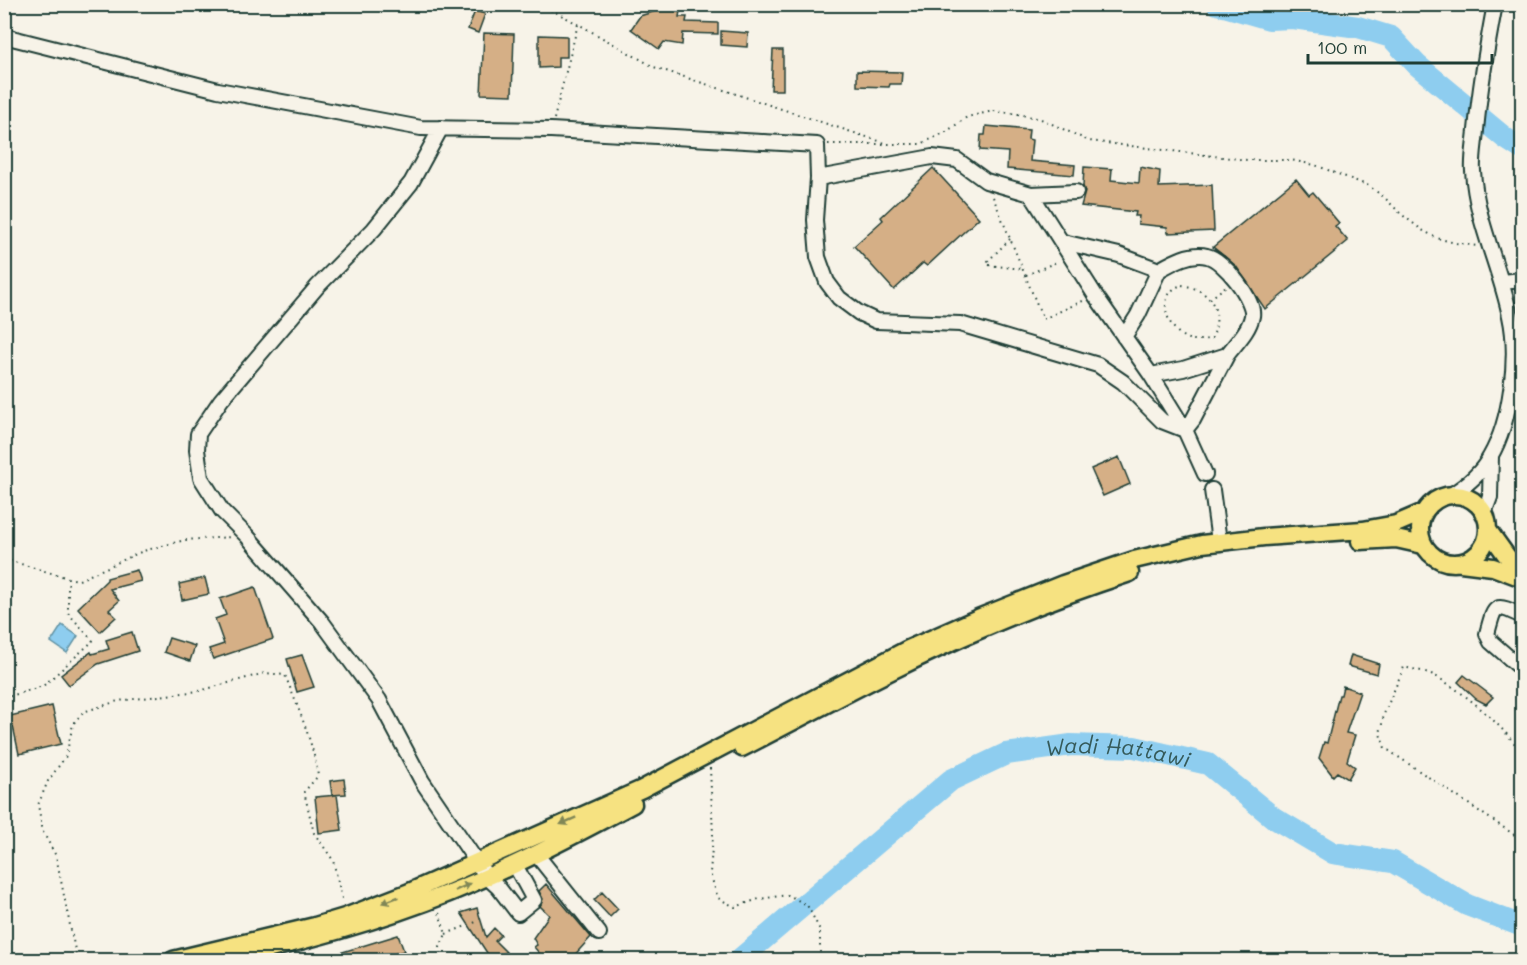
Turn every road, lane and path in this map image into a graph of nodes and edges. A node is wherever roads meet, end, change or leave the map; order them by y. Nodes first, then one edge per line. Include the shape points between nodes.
1 (540, 4) edge
2 (1495, 4) edge
3 (578, 24) junction
4 (4, 36) edge
5 (441, 128) junction
6 (551, 130) junction
7 (817, 145) junction
8 (891, 145) junction
9 (818, 178) junction
10 (987, 181) junction
11 (1076, 192) dead end
12 (1031, 194) junction
13 (1010, 239) junction
14 (1063, 242) junction
15 (1489, 248) junction
16 (1070, 256) junction
17 (1023, 269) junction
18 (1159, 270) junction
19 (1025, 275) junction
20 (1234, 279) junction
21 (1522, 280) edge
22 (1501, 282) junction
23 (1095, 296) junction
24 (1210, 299) junction
25 (1124, 337) junction
26 (1227, 355) junction
27 (1151, 375) junction
28 (1185, 430) junction
29 (1491, 456) junction
30 (1205, 474) dead end
31 (1212, 490) dead end
32 (1451, 495) junction
33 (1424, 512) junction
34 (1484, 513) junction
35 (1488, 530) junction
36 (247, 536) junction
37 (1219, 541) junction
38 (1423, 545) junction
39 (4, 559) edge
40 (1460, 563) junction
41 (1522, 573) edge
42 (1522, 578) edge
43 (68, 579) junction
44 (1522, 616) edge
45 (1522, 669) edge
46 (4, 698) edge
47 (1522, 753) edge
48 (710, 765) junction
49 (1522, 840) edge
50 (537, 854) junction
51 (477, 862) junction
52 (514, 865) junction
53 (487, 877) junction
54 (434, 899) junction
55 (345, 917) junction
56 (477, 922) dead end
57 (599, 933) dead end
58 (446, 934) junction
59 (77, 960) edge
60 (173, 960) edge
61 (227, 960) edge
62 (442, 960) edge
63 (820, 960) edge

1 - 3 path
2 - 15 street via 1481,81 1473,168 1475,195
3 - 6 path
3 - 8 path via 654,67
4 - 5 street via 218,90 420,128
5 - 6 street
5 - 36 street via 411,183 374,229 317,286 221,400 198,434 201,478 222,511
6 - 7 street
7 - 8 path
7 - 9 street
8 - 15 path via 921,144 967,117 993,111 1041,119 1089,141 1247,160 1291,160 1369,186 1437,238
9 - 10 street via 932,157 957,160
9 - 28 street via 818,257 838,298 859,313 876,321 960,324 1098,365 1124,382 1162,421
10 - 12 street
10 - 13 path
11 - 12 street
12 - 14 street
13 - 17 path
13 - 17 path via 988,265
14 - 16 street
14 - 18 street via 1119,255
15 - 22 street
16 - 19 path
16 - 23 street
17 - 19 path
18 - 20 street via 1193,255 1209,256
18 - 25 street
19 - 23 path via 1043,319
20 - 24 path
20 - 26 street via 1247,296 1252,314 1247,329
21 - 22 street
22 - 29 street via 1511,317 1514,350 1510,397
23 - 25 street
24 - 24 path via 1191,287 1173,288 1168,293 1166,314 1184,337 1195,341 1212,339 1217,322
25 - 27 street
26 - 27 street
26 - 28 street
27 - 28 street
28 - 30 street
29 - 32 street via 1467,485
29 - 34 street via 1490,497
31 - 37 street
32 - 33 main road via 1440,497
32 - 34 main road via 1464,496
33 - 37 main road via 1396,524 1363,530
33 - 38 main road via 1420,523
34 - 35 main road
35 - 40 main road via 1480,551
35 - 41 main road
36 - 43 path via 185,540 143,551 79,580
36 - 51 street via 322,622 379,700 422,781
37 -> 51 main road via 1134,560 978,618 908,649 642,789
38 - 40 main road via 1439,560
38 - 48 main road via 1389,539 1254,547 1136,571 984,628
39 - 43 path
40 - 42 main road via 1493,567
43 - 46 path via 68,614 93,641 43,686
44 - 45 street via 1499,607 1493,612 1486,633
47 - 49 path via 1478,706 1434,675 1404,668 1384,714 1380,734 1385,748
48 - 50 main road
48 - 63 path via 710,873 718,898 735,907 788,895 807,905 820,930
50 - 52 main road
50 - 57 street
51 - 53 street
51 -> 55 main road
52 - 53 main road
52 - 53 street via 534,900 518,913
54 -> 53 main road
54 - 58 path
54 - 61 main road via 348,929
55 - 59 path via 333,860 314,833 304,792 318,777 302,718 285,675 266,673 199,691 118,701 83,712 73,724 66,756 48,781 38,805 43,832 56,856
55 - 60 main road
56 - 58 path
58 - 62 path via 440,947

